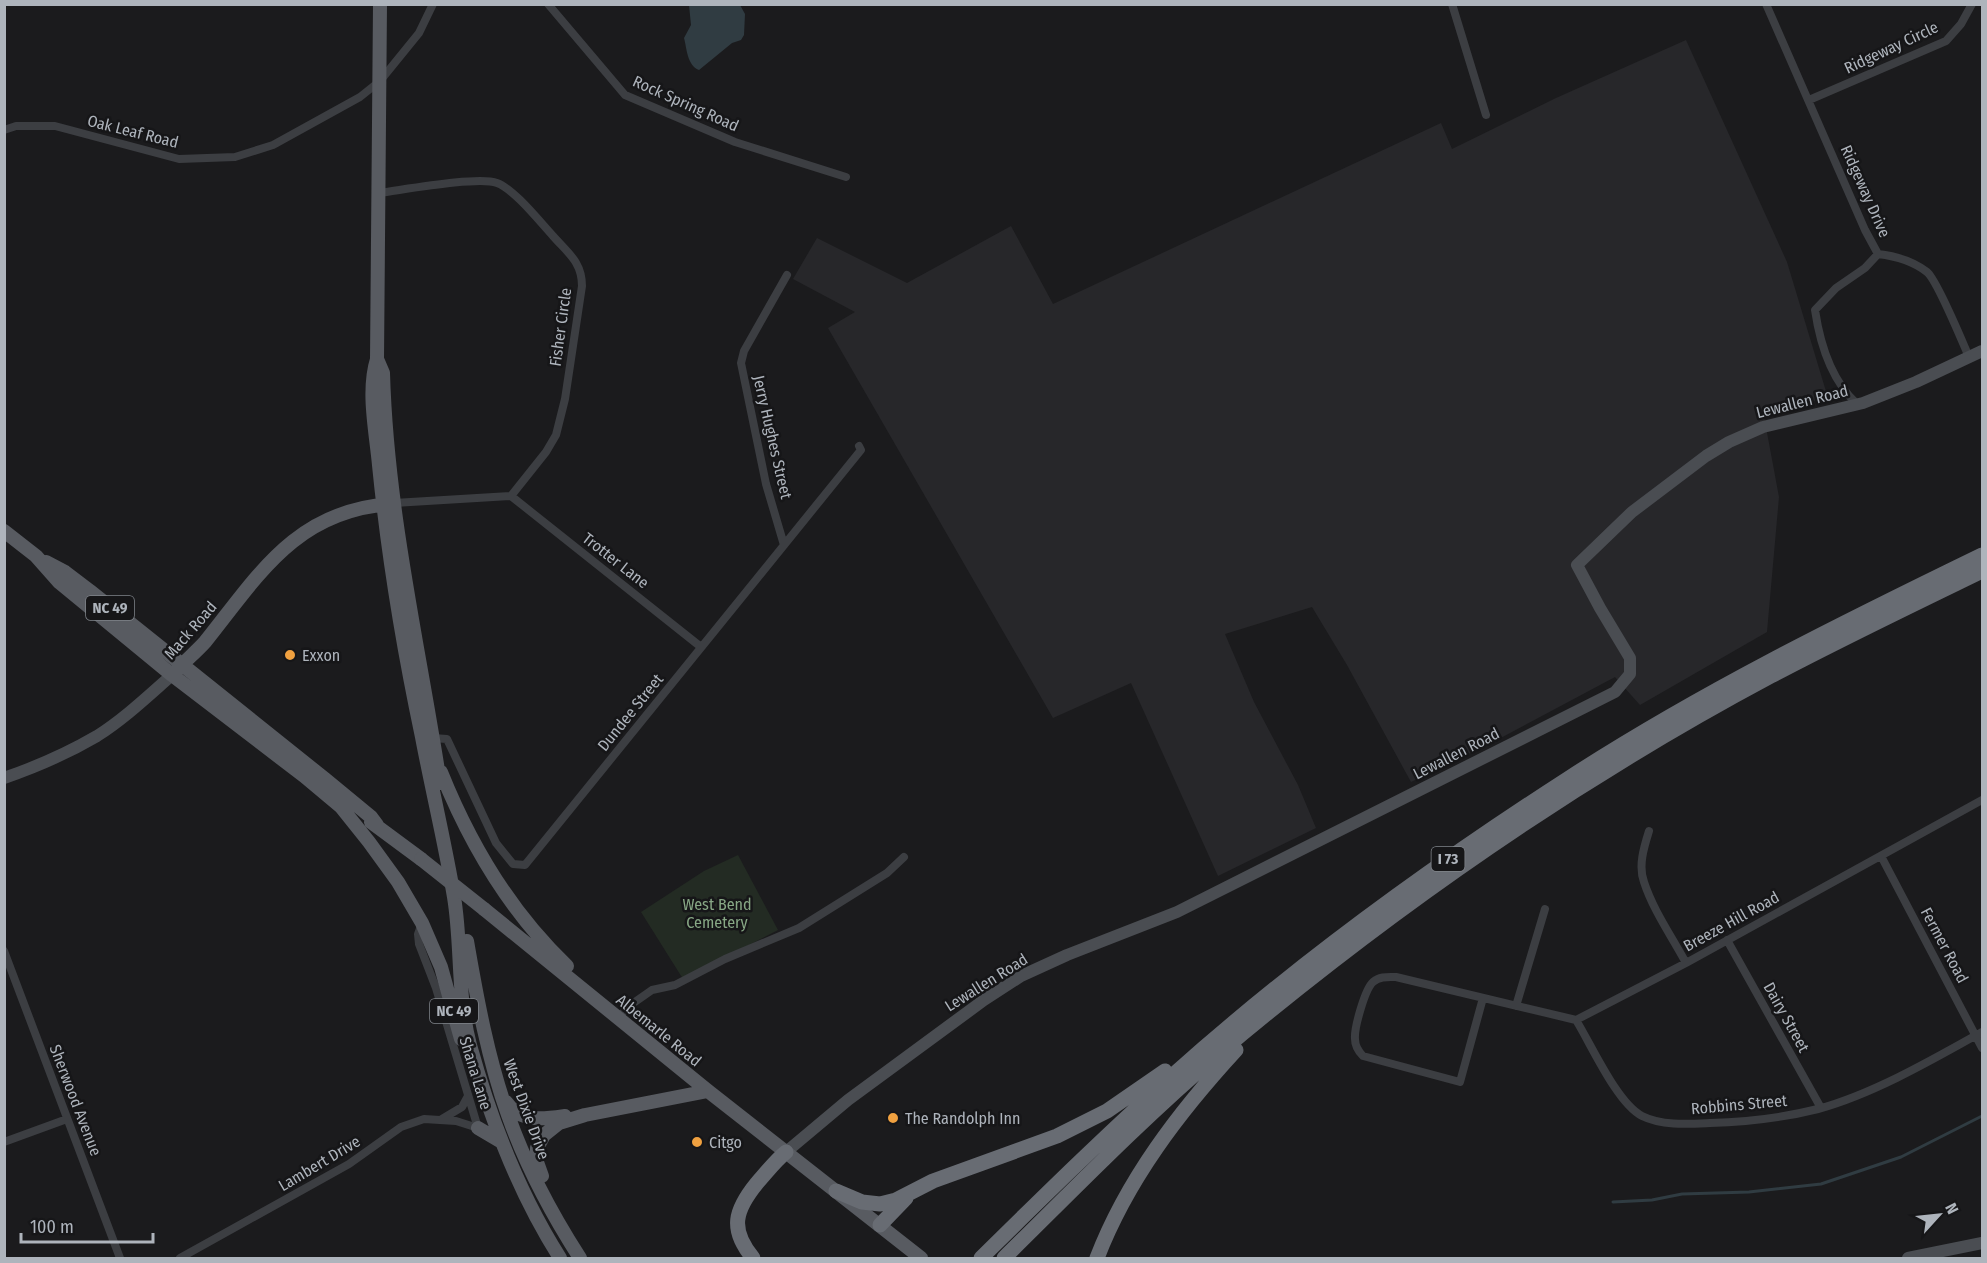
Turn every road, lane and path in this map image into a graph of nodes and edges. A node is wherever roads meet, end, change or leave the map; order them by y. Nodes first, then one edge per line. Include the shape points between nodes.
1 (380, 4) edge
2 (433, 4) edge
3 (548, 4) edge
4 (1452, 4) edge
5 (1766, 4) edge
6 (1972, 4) edge
7 (380, 81) junction
8 (1809, 100) junction
9 (1486, 115) dead end
10 (4, 130) edge
11 (846, 177) dead end
12 (379, 194) junction
13 (1878, 254) junction
14 (787, 275) dead end
15 (1983, 351) edge
16 (1969, 357) junction
17 (1857, 404) junction
18 (859, 446) dead end
19 (511, 496) junction
20 (388, 504) junction
21 (4, 531) edge
22 (784, 545) junction
23 (1983, 555) edge
24 (1983, 571) edge
25 (701, 647) junction
26 (177, 670) junction
27 (433, 738) junction
28 (437, 760) junction
29 (4, 778) edge
30 (329, 796) junction
31 (1983, 800) edge
32 (377, 825) junction
33 (1649, 831) dead end
34 (1881, 856) junction
35 (904, 857) dead end
36 (1545, 909) dead end
37 (422, 923) junction
38 (1727, 940) junction
39 (4, 951) edge
40 (1686, 963) junction
41 (466, 964) junction
42 (586, 991) junction
43 (1483, 998) junction
44 (1516, 1006) junction
45 (1272, 1011) junction
46 (618, 1017) junction
47 (1239, 1018) junction
48 (1576, 1020) junction
49 (1979, 1034) edge
50 (1983, 1048) edge
51 (708, 1091) junction
52 (501, 1095) junction
53 (468, 1096) junction
54 (486, 1097) junction
55 (1821, 1108) junction
56 (585, 1115) junction
57 (68, 1119) junction
58 (442, 1120) junction
59 (478, 1128) junction
60 (500, 1141) junction
61 (4, 1142) edge
62 (786, 1152) junction
63 (836, 1191) junction
64 (913, 1191) junction
65 (550, 1209) junction
66 (880, 1226) junction
67 (1983, 1243) edge
68 (120, 1258) edge
69 (180, 1258) edge
70 (560, 1258) edge
71 (580, 1258) edge
72 (753, 1258) edge
73 (921, 1258) edge
74 (981, 1258) edge
75 (1004, 1258) edge
76 (1097, 1258) edge
77 (1908, 1258) edge

1 - 7 main road
2 - 7 street, Oak Leaf Road via 419,33
3 - 11 street, Rock Spring Road via 625,95 735,142
4 - 9 street
5 - 8 street, Ridgeway Drive
6 - 8 street, Ridgeway Circle via 1946,41
7 - 10 street, Oak Leaf Road via 360,97 273,145 235,157 179,159 55,126 15,126
7 - 12 main road
8 - 13 street, Ridgeway Drive
12 - 19 street, Fisher Circle via 474,181 496,182 528,208 576,261 582,273 565,399 556,435
12 - 20 main road via 377,359 383,373
13 - 16 street, Ridgeway Drive via 1911,262 1929,273
13 - 17 street via 1815,310 1833,372 1845,394
14 - 22 street, Jerry Hughes Street via 741,363 766,484
15 - 16 street, Lewallen Road
16 - 17 street, Lewallen Road
17 - 62 street, Lewallen Road via 1763,427 1729,442 1632,512 1577,565 1630,658 1630,674 1615,692 1177,912 1021,976 855,1095
18 - 22 street, Dundee Street via 861,450
19 - 20 street
19 - 25 street, Trotter Lane
20 - 26 main road, Mack Road via 341,514 294,539 259,572 203,644
20 - 27 main road
20 - 41 main road via 402,633
21 - 26 main road, NC 49 via 36,556 59,582
22 - 25 street, Dundee Street
23 - 47 highway, I 73 via 1842,623 1646,730 1570,777 1365,918
24 - 45 highway, I 73 via 1770,677 1580,788 1431,888
25 - 27 street, Dundee Street via 525,865 513,864 496,843 447,739
26 - 29 street, Mack Road via 96,736
26 - 30 main road, NC 49
26 - 32 main road, Albemarle Road / NC 49 via 325,779
27 - 28 main road
28 - 41 main road
28 - 42 main road via 467,829 506,896 546,946 574,972
30 - 32 main road, Albemarle Road
30 - 37 main road, NC 49 via 369,842
31 - 34 street, Breeze Hill Road
32 - 42 main road, Albemarle Road, bridge
33 - 40 street via 1644,847 1643,881
34 - 38 street, Breeze Hill Road
34 - 49 street, Fermer Road
35 - 46 street via 880,878 799,928 675,985 652,990
36 - 44 street
37 - 53 street, Shana Lane via 419,944
37 - 54 main road, NC 49 via 441,967 475,1088
38 - 40 street, Breeze Hill Road
38 - 55 street, Dairy Street
39 - 57 street, Sherwood Avenue
40 - 48 street, Breeze Hill Road
41 - 52 main road, West Dixie Drive
41 - 54 main road, West Dixie Drive via 468,1035
42 - 46 main road, Albemarle Road
43 - 43 street via 1384,976 1366,992 1354,1038 1357,1049 1363,1056 1460,1082
43 - 44 street
44 - 48 street
45 - 75 highway, I 73 via 1162,1104
45 - 76 highway via 1180,1114 1128,1194
46 - 51 main road, Albemarle Road
47 - 64 highway via 1107,1111 1057,1136 933,1180
47 - 74 highway, I 73 via 1173,1075
48 - 55 street, Robbins Street via 1625,1102 1641,1116 1696,1124 1774,1118
49 - 50 street, Fermer Road
49 - 55 street, Robbins Street via 1857,1096
51 - 56 main road
51 - 62 main road, Albemarle Road
52 - 56 main road via 515,1112 528,1118
52 - 65 main road, West Dixie Drive
53 - 58 street via 462,1107
53 - 59 street, Shana Lane
54 - 60 main road, West Dixie Drive
56 - 65 main road via 554,1125 537,1148
57 - 61 street
57 - 68 street, Sherwood Avenue
58 - 59 street, Lambert Drive
58 - 69 street, Lambert Drive via 424,1119 401,1127 349,1164
59 - 60 main road
60 - 70 main road, West Dixie Drive via 517,1182
62 - 63 main road, Albemarle Road
62 - 72 highway via 750,1192 739,1211 739,1234
63 - 64 highway via 862,1202 880,1204
63 - 66 main road, Albemarle Road
64 - 66 highway
65 - 71 main road, West Dixie Drive
66 - 73 main road, Albemarle Road
67 - 77 street

